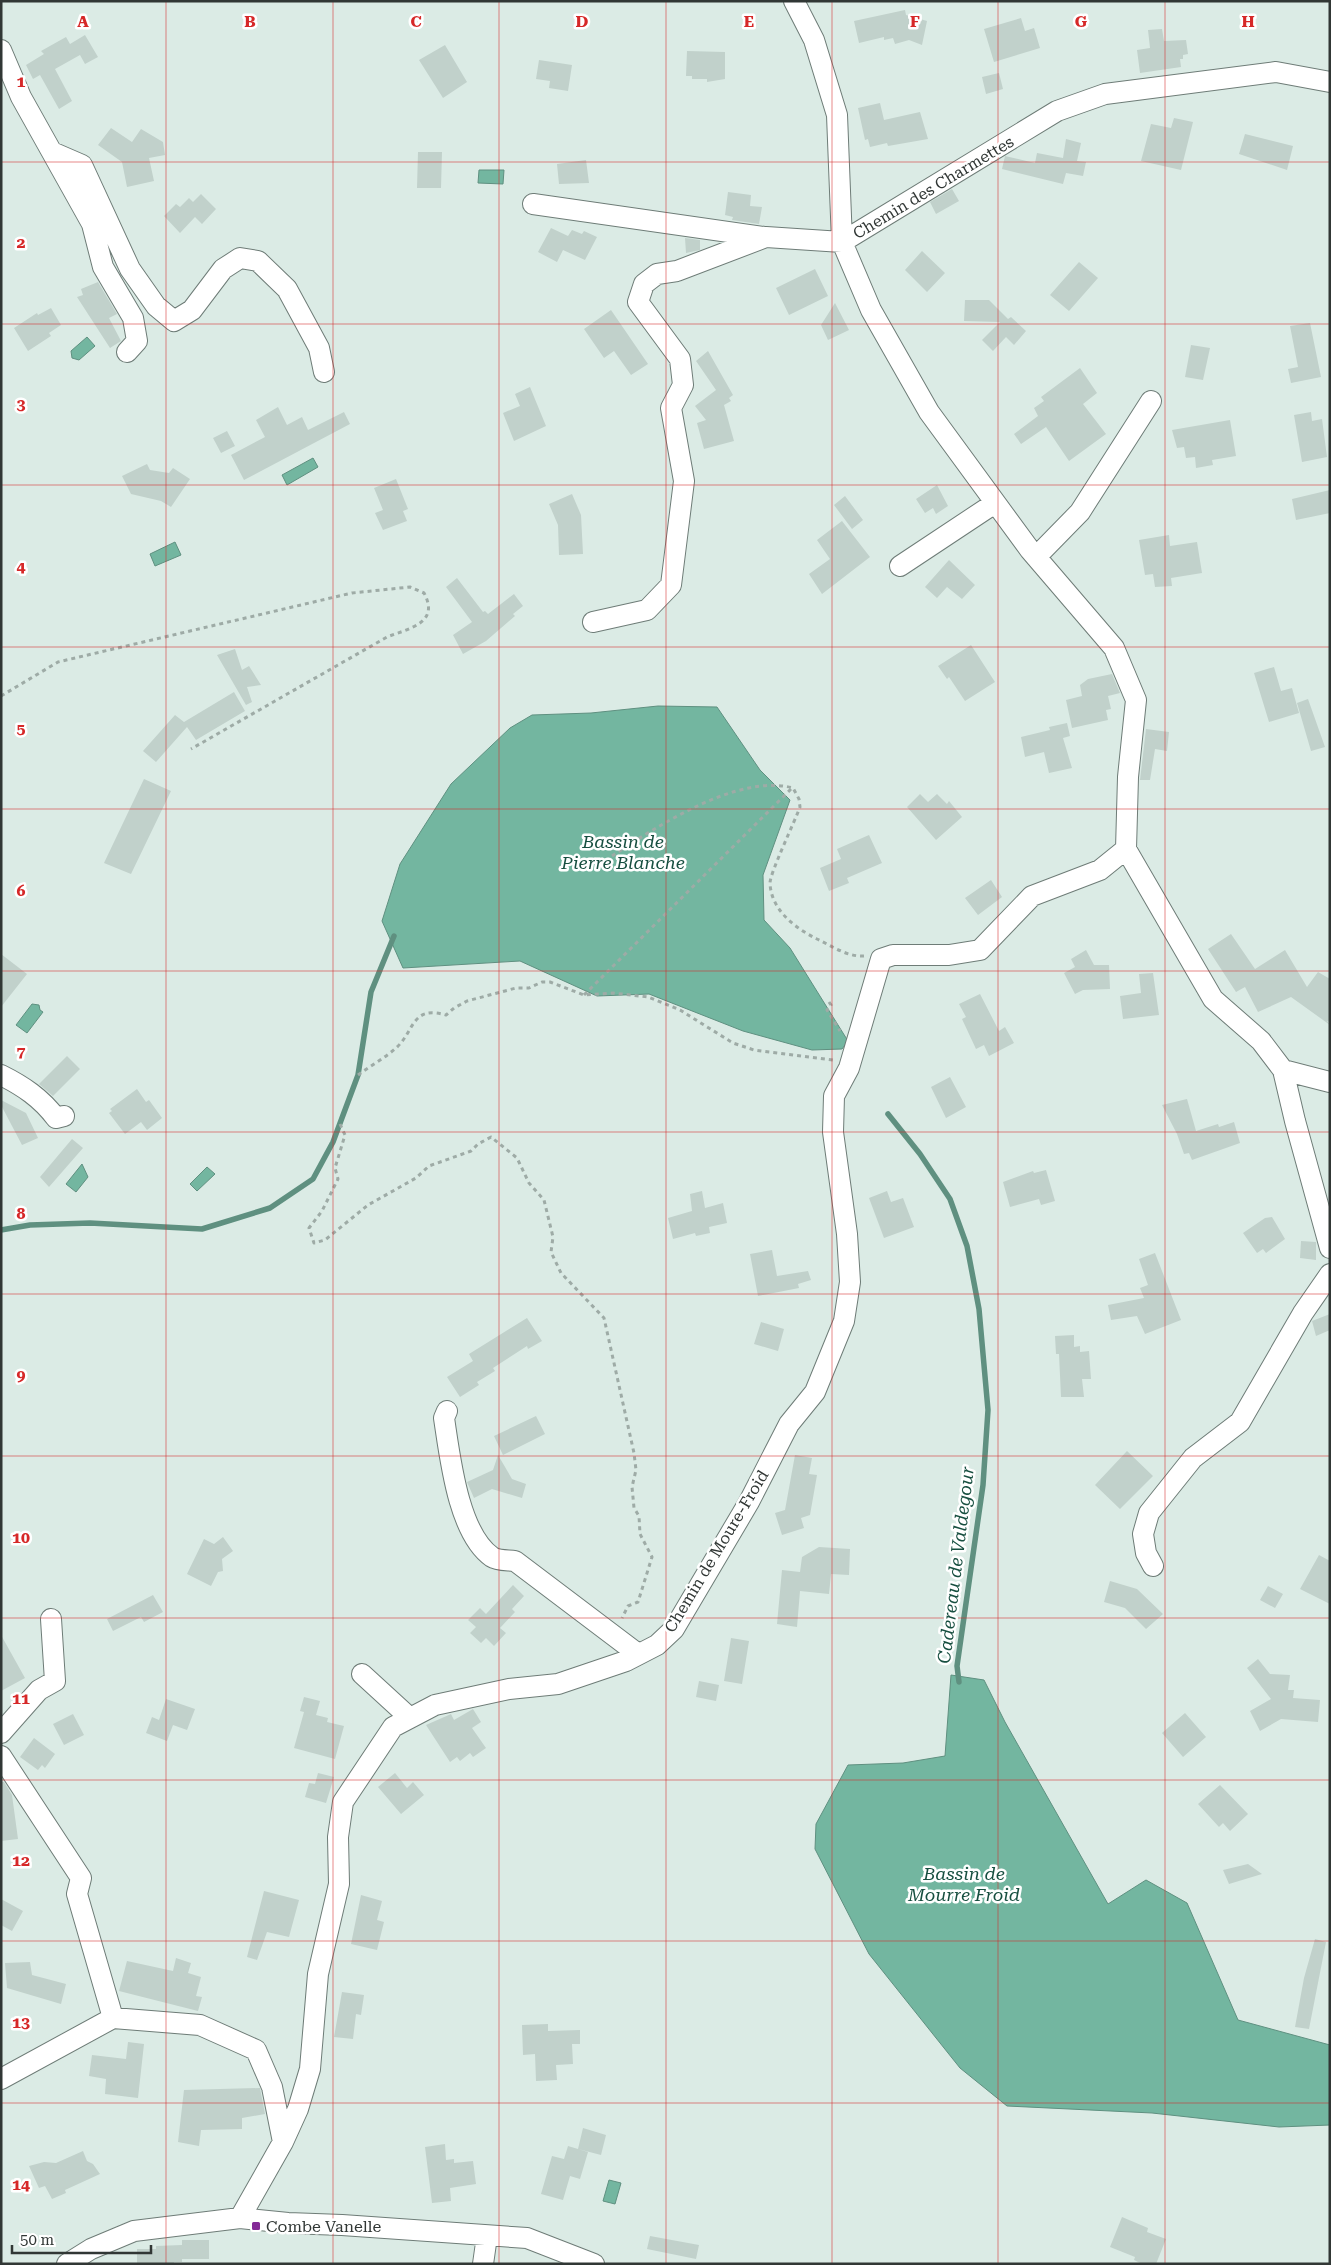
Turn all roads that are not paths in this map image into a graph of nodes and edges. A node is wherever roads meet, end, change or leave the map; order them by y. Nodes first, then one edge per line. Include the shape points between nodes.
1 (794, 1) edge
2 (1, 50) edge
3 (1330, 82) edge
4 (52, 152) junction
5 (533, 204) dead end
6 (766, 237) junction
7 (842, 242) junction
8 (127, 352) dead end
9 (324, 372) dead end
10 (1150, 401) dead end
11 (995, 503) junction
12 (1036, 558) junction
13 (900, 566) dead end
14 (593, 622) dead end
15 (1126, 849) junction
16 (1284, 1070) junction
17 (1, 1075) edge
18 (1330, 1082) edge
19 (64, 1116) dead end
20 (1330, 1248) edge
21 (1330, 1274) edge
22 (447, 1410) dead end
23 (1153, 1566) dead end
24 (51, 1619) dead end
25 (638, 1654) junction
26 (362, 1674) dead end
27 (410, 1718) junction
28 (1, 1733) edge
29 (1, 1756) edge
30 (113, 2018) junction
31 (1, 2080) edge
32 (283, 2142) junction
33 (240, 2218) junction
34 (487, 2236) junction
35 (67, 2264) edge
36 (483, 2264) edge
37 (594, 2264) edge

1 - 7 street via 814,40 838,115
2 - 4 street via 21,97
3 - 7 street, Chemin des Charmettes via 1276,72 1104,94 1057,111
4 - 8 street via 92,224 102,268 133,318 137,341
4 - 9 street via 82,165 130,269 156,306 174,321 192,310 223,269 240,258 258,261 287,289 319,348
5 - 6 street
6 - 7 street, Chemin des Charmettes
6 - 14 street, Chemin des Charmettes via 677,270 657,274 644,284 638,302 680,359 683,385 671,408 684,480 671,586 646,610
7 - 11 street via 871,310 929,412
10 - 12 street via 1080,512
11 - 12 street
11 - 13 street
12 - 15 street via 1114,648 1136,700 1128,777
15 - 16 street via 1213,999 1261,1041
15 - 25 street, Chemin de Moure-Froid via 1100,870 1032,896 980,950 949,955 893,955 881,959 849,1068 834,1096 833,1132 850,1282 844,1322 815,1392 790,1424 749,1502 674,1629 657,1646
16 - 18 street
16 - 20 street
17 - 19 street via 24,1087 56,1118
21 - 23 street via 1240,1422 1193,1458 1149,1513 1143,1534 1146,1553
22 - 25 street via 444,1418 454,1487 476,1541 494,1559 515,1561
24 - 28 street via 55,1682 39,1690
25 - 27 street, Chemin de Moure-Froid via 558,1684 509,1689 434,1705
26 - 27 street
27 - 32 street, Chemin de Moure-Froid via 393,1727 344,1802 338,1837 339,1884 318,1974 310,2069 298,2109
29 - 30 street via 82,1878 77,1894
30 - 31 street
30 - 32 street via 200,2025 256,2050 272,2087
32 - 33 street, Chemin de Moure-Froid
33 - 34 street
33 - 35 street via 134,2231 91,2249
34 - 36 street
34 - 37 street via 527,2238

